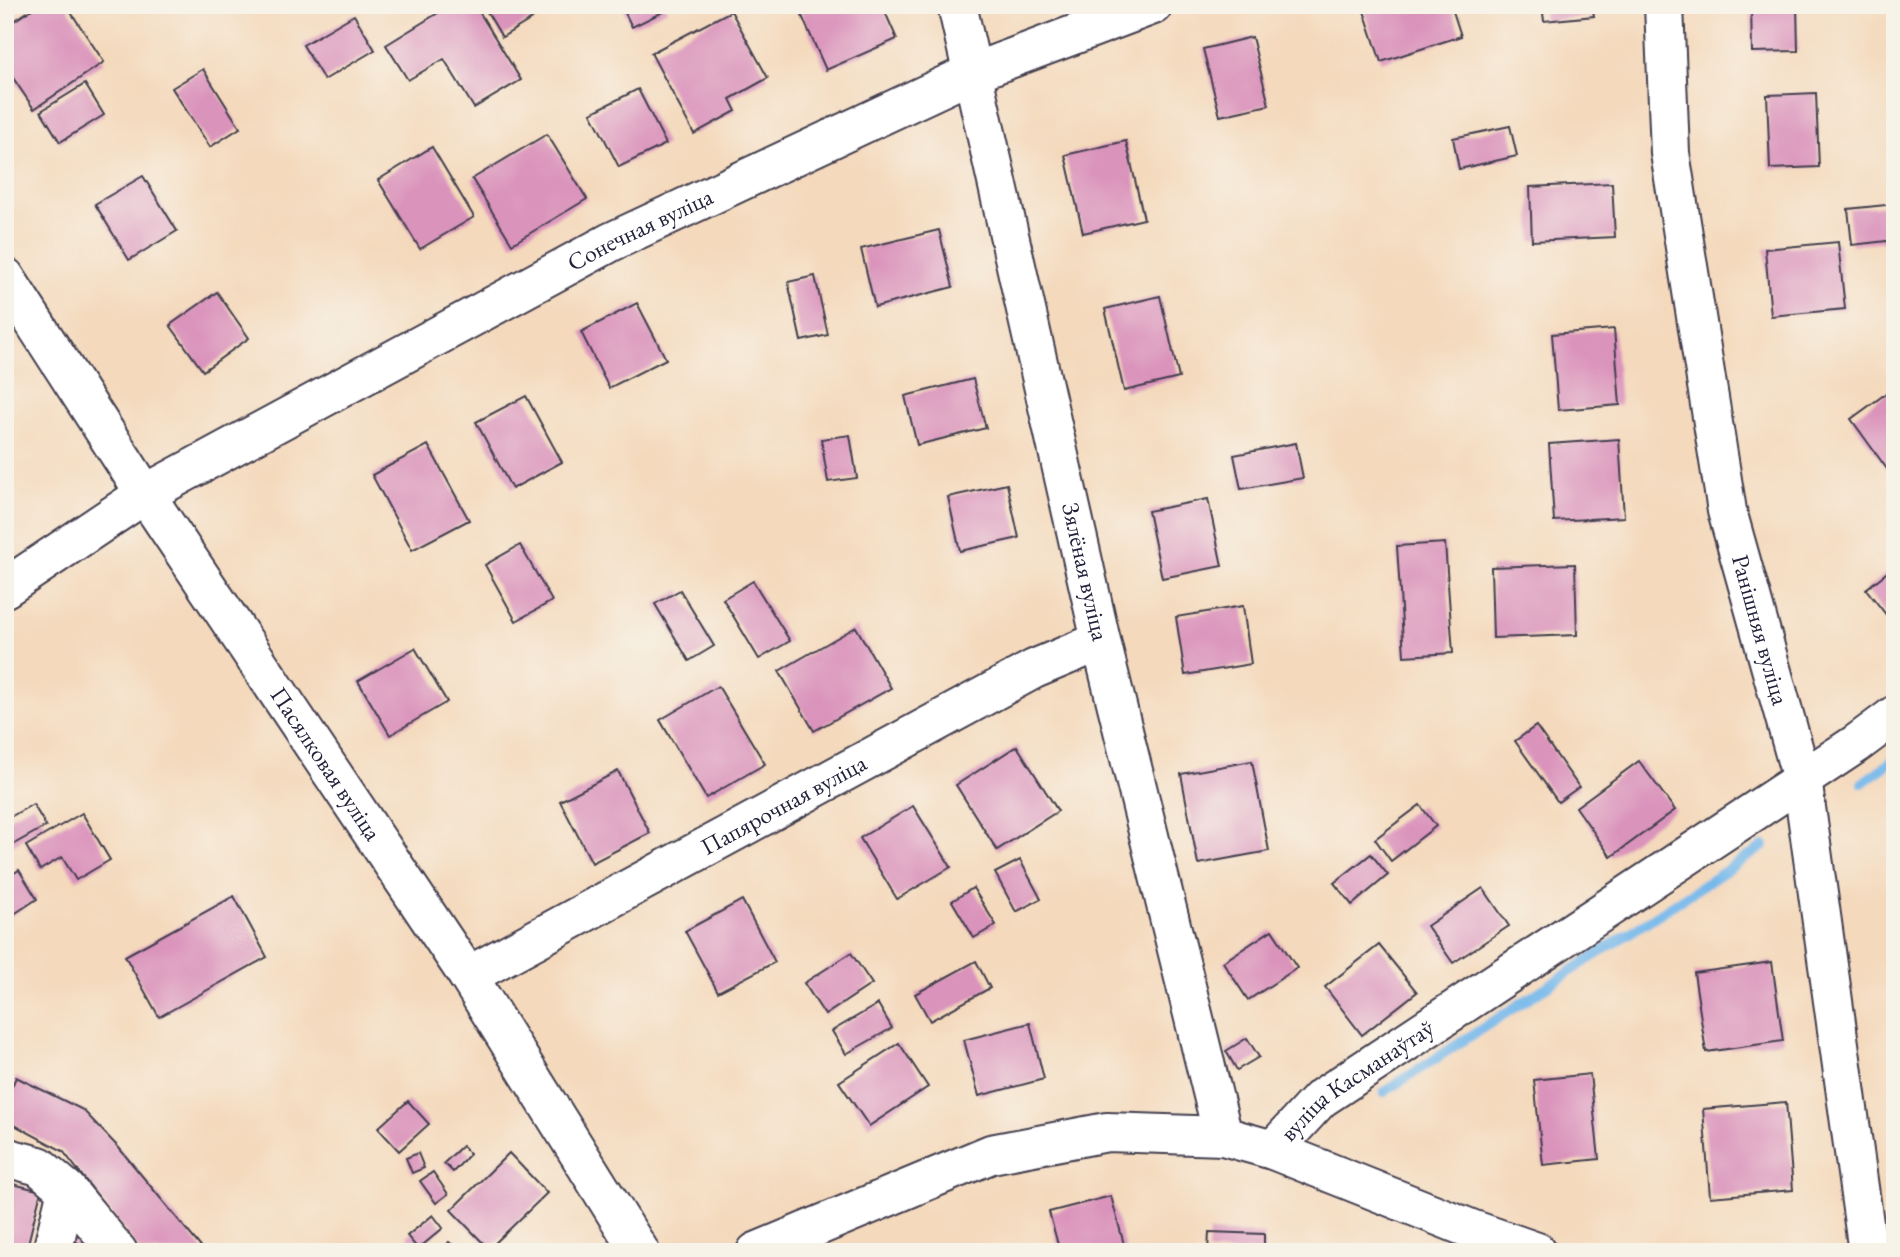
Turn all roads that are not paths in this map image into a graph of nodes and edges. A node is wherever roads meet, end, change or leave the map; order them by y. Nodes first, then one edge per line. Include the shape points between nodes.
1 (957, 5) edge
2 (1153, 5) edge
3 (1664, 5) edge
4 (972, 73) junction
5 (5, 277) edge
6 (145, 494) junction
7 (9, 579) edge
8 (1101, 641) junction
9 (1895, 715) edge
10 (1802, 779) junction
11 (468, 976) junction
12 (1223, 1136) junction
13 (1273, 1150) junction
14 (5, 1157) edge
15 (67, 1190) junction
16 (1469, 1240) edge
17 (52, 1252) edge
18 (118, 1252) edge
19 (640, 1252) edge
20 (756, 1252) edge
21 (1537, 1252) edge
22 (1868, 1252) edge

1 - 4 street, Зялёная вуліца
2 - 4 street, Сонечная вуліца
3 - 10 street, Ранішняя вуліца via 1670,153 1727,511
4 - 6 street, Сонечная вуліца via 611,242
4 - 8 street, Зялёная вуліца
5 - 6 street, Пасялковая вуліца
6 - 7 street, Сонечная вуліца
6 - 11 street, Пасялковая вуліца
8 - 11 street, Папярочная вуліца via 1034,669
8 - 12 street, Зялёная вуліца
9 - 10 street, вуліца Касманаўтаў
10 - 13 street, вуліца Касманаўтаў via 1320,1099
10 - 22 street, Ранішняя вуліца
11 - 19 street, Пасялковая вуліца
12 - 13 street, вуліца Касманаўтаў
12 - 20 street, вуліца Касманаўтаў via 1107,1132 991,1154
13 - 16 street
14 - 15 street via 39,1166
15 - 17 street
15 - 18 street
16 - 21 street

